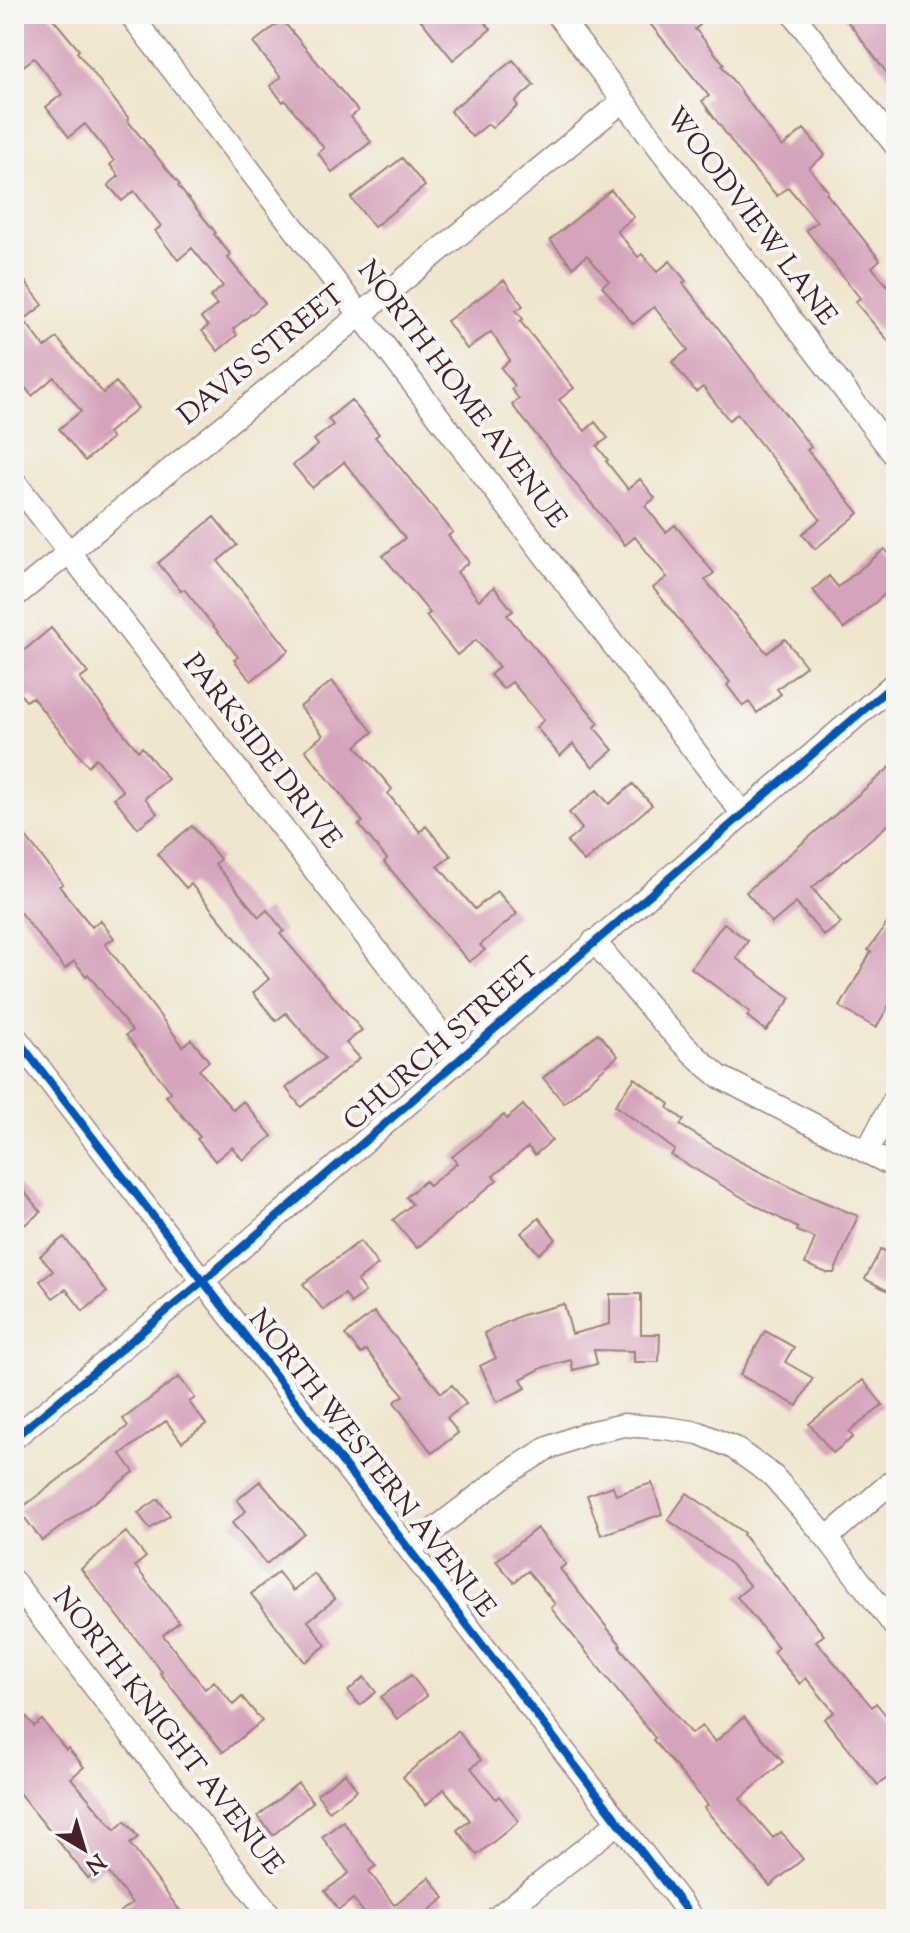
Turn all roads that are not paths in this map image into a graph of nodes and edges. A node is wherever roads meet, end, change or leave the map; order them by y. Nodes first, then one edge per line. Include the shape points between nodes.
1 (130, 14) edge
2 (557, 14) edge
3 (793, 14) edge
4 (623, 101) junction
5 (896, 146) edge
6 (361, 314) junction
7 (896, 457) edge
8 (14, 481) edge
9 (69, 552) junction
10 (14, 597) edge
11 (896, 682) edge
12 (743, 814) junction
13 (594, 941) junction
14 (14, 1035) edge
15 (460, 1058) junction
16 (896, 1096) edge
17 (867, 1151) junction
18 (896, 1167) edge
19 (203, 1281) junction
20 (14, 1438) edge
21 (896, 1478) edge
22 (827, 1538) junction
23 (409, 1549) junction
24 (14, 1582) edge
25 (896, 1628) edge
26 (619, 1822) junction
27 (273, 1919) edge
28 (495, 1919) edge
29 (693, 1919) edge

1 - 6 street, NORTH HOME AVENUE
2 - 4 street, WOODVIEW LANE
3 - 5 street
4 - 6 street, DAVIS STREET
4 - 7 street, WOODVIEW LANE
6 - 9 street, DAVIS STREET
6 - 12 street, NORTH HOME AVENUE
8 - 9 street, PARKSIDE DRIVE
9 - 10 street, DAVIS STREET
9 - 15 street, PARKSIDE DRIVE
11 - 12 street, CHURCH STREET
12 - 13 street, CHURCH STREET
13 - 15 street, CHURCH STREET
13 - 17 street via 720,1077
14 - 19 street, NORTH WESTERN AVENUE
15 - 19 street, CHURCH STREET
16 - 17 street
17 - 18 street
19 - 20 street, CHURCH STREET
19 - 23 street, NORTH WESTERN AVENUE
21 - 22 street
22 - 23 street via 773,1476 734,1448 699,1433 624,1425 546,1449
22 - 25 street
23 - 26 street, NORTH WESTERN AVENUE
24 - 27 street, NORTH KNIGHT AVENUE
26 - 28 street
26 - 29 street, NORTH WESTERN AVENUE

